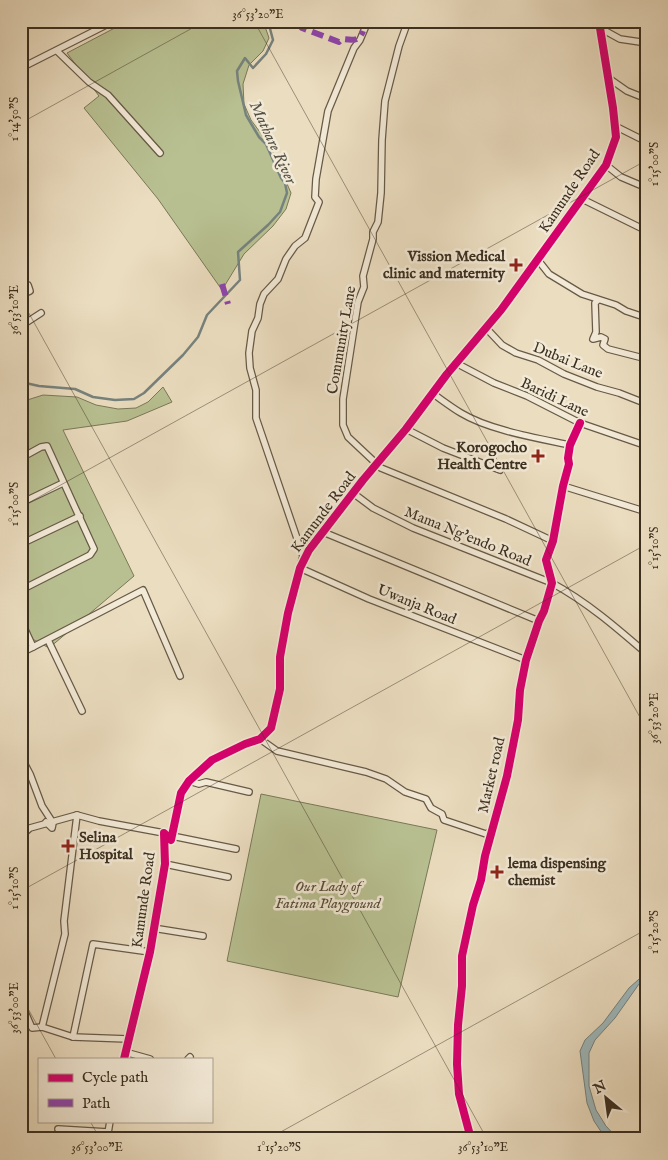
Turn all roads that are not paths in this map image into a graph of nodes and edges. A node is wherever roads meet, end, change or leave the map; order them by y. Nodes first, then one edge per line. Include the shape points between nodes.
1 (114, 21) edge
2 (368, 21) edge
3 (408, 21) edge
4 (601, 21) edge
5 (600, 28) junction
6 (647, 43) edge
7 (57, 51) junction
8 (21, 68) edge
9 (607, 76) junction
10 (647, 99) edge
11 (615, 126) junction
12 (647, 142) edge
13 (160, 153) dead end
14 (606, 165) junction
15 (647, 188) edge
16 (582, 199) junction
17 (647, 231) edge
18 (538, 260) junction
19 (28, 285) dead end
20 (21, 295) edge
21 (598, 300) junction
22 (41, 313) dead end
23 (647, 318) edge
24 (21, 326) edge
25 (486, 328) junction
26 (647, 359) edge
27 (456, 363) junction
28 (432, 393) junction
29 (647, 404) edge
30 (580, 423) junction
31 (406, 429) junction
32 (570, 445) junction
33 (647, 446) edge
34 (21, 458) edge
35 (377, 465) junction
36 (500, 470) dead end
37 (64, 483) junction
38 (563, 486) junction
39 (353, 493) junction
40 (21, 503) edge
41 (647, 512) edge
42 (80, 516) junction
43 (323, 532) junction
44 (553, 541) junction
45 (21, 544) edge
46 (300, 568) junction
47 (552, 583) junction
48 (21, 590) edge
49 (21, 620) edge
50 (539, 621) junction
51 (48, 640) junction
52 (34, 647) junction
53 (21, 653) edge
54 (647, 654) edge
55 (526, 660) junction
56 (180, 676) dead end
57 (82, 711) dead end
58 (260, 739) junction
59 (21, 757) edge
60 (189, 781) junction
61 (248, 792) dead end
62 (76, 816) junction
63 (46, 822) junction
64 (492, 831) junction
65 (164, 833) junction
66 (21, 836) edge
67 (172, 836) junction
68 (236, 849) dead end
69 (165, 864) junction
70 (228, 877) dead end
71 (153, 928) junction
72 (203, 936) dead end
73 (150, 952) junction
74 (21, 1003) edge
75 (42, 1027) junction
76 (73, 1037) junction
77 (128, 1039) junction
78 (125, 1052) junction
79 (124, 1058) edge
80 (146, 1058) edge
81 (110, 1122) edge
82 (58, 1130) dead end
83 (108, 1132) junction
84 (107, 1139) edge
85 (471, 1139) edge

1 - 7 street
2 - 46 street via 328,111 316,179 315,197 319,202 316,214 305,238 286,259 278,279 264,294 250,345 256,418 303,556
3 - 35 street, Community Lane via 385,101 378,222 358,302 343,405 343,425 348,437
4 - 5 street, Kamunde Road
5 - 6 street via 620,39
5 - 9 street, Kamunde Road
7 - 8 street
7 - 13 street via 89,82 108,95
9 - 10 street via 627,91
9 - 11 street, Kamunde Road
11 - 12 street
11 - 14 street, Kamunde Road via 616,137
14 - 15 street via 621,177
14 - 16 street, Kamunde Road
16 - 17 street
16 - 18 street, Kamunde Road
18 - 21 street via 549,274
18 - 25 street, Kamunde Road
19 - 20 street via 30,292
21 - 23 street
21 - 26 street via 595,303 596,332 593,338 605,339 603,345 608,349
22 - 24 street
25 - 27 street, Kamunde Road
25 - 29 street, Dubai Lane via 502,345 516,353
27 - 28 street, Kamunde Road
27 - 30 street, Baridi Lane
28 - 31 street, Kamunde Road
28 - 32 street via 478,421
30 - 32 street, Market road
30 - 33 street, Baridi Lane
31 - 35 street, Kamunde Road
31 - 36 street via 443,448
32 - 38 street, Market road
34 - 37 street via 41,446 47,446
35 - 39 street, Kamunde Road
35 - 44 street, Community Lane
37 - 40 street
37 - 42 street
38 - 41 street
38 - 44 street, Market road
39 - 43 street, Kamunde Road
39 - 47 street, Mama Ng'endo Road via 373,508 413,528
42 - 45 street
42 - 48 street via 93,545 92,553
43 - 46 street, Kamunde Road
43 - 50 street
44 - 47 street, Market road via 546,560
46 - 55 street, Uwanja Road via 369,599
46 - 58 street, Kamunde Road via 282,646 280,689 275,712 271,728
47 - 50 street, Market road
47 - 54 street, Mama Ng'endo Road via 572,594
49 - 52 street
50 - 55 street, Market road
51 - 52 street
51 - 56 street via 143,590
51 - 57 street
52 - 53 street
55 - 64 street, Market road via 507,776
58 - 60 street, Kamunde Road via 220,755
58 - 64 street via 277,751 386,779 404,792 426,799 444,820 486,834
59 - 63 street via 52,828
60 - 61 street
60 - 67 street, Kamunde Road via 181,793
62 - 63 street, Kamunde Road
62 - 65 street, Kamunde Road
62 - 75 street via 65,934
63 - 66 street, Kamunde Road via 30,828
64 - 85 street, Market road via 461,967 457,1064 459,1094
65 - 67 street, Kamunde Road via 171,840
65 - 69 street, Kamunde Road
67 - 68 street
69 - 70 street
69 - 71 street, Kamunde Road
71 - 72 street
71 - 73 street, Kamunde Road
73 - 76 street via 93,944
73 - 77 street, Kamunde Road
74 - 75 street via 32,1028
75 - 76 street
76 - 77 street
77 - 78 street, Kamunde Road
78 - 79 street, Kamunde Road
78 - 80 street
81 - 83 street
82 - 83 street
83 - 84 street

